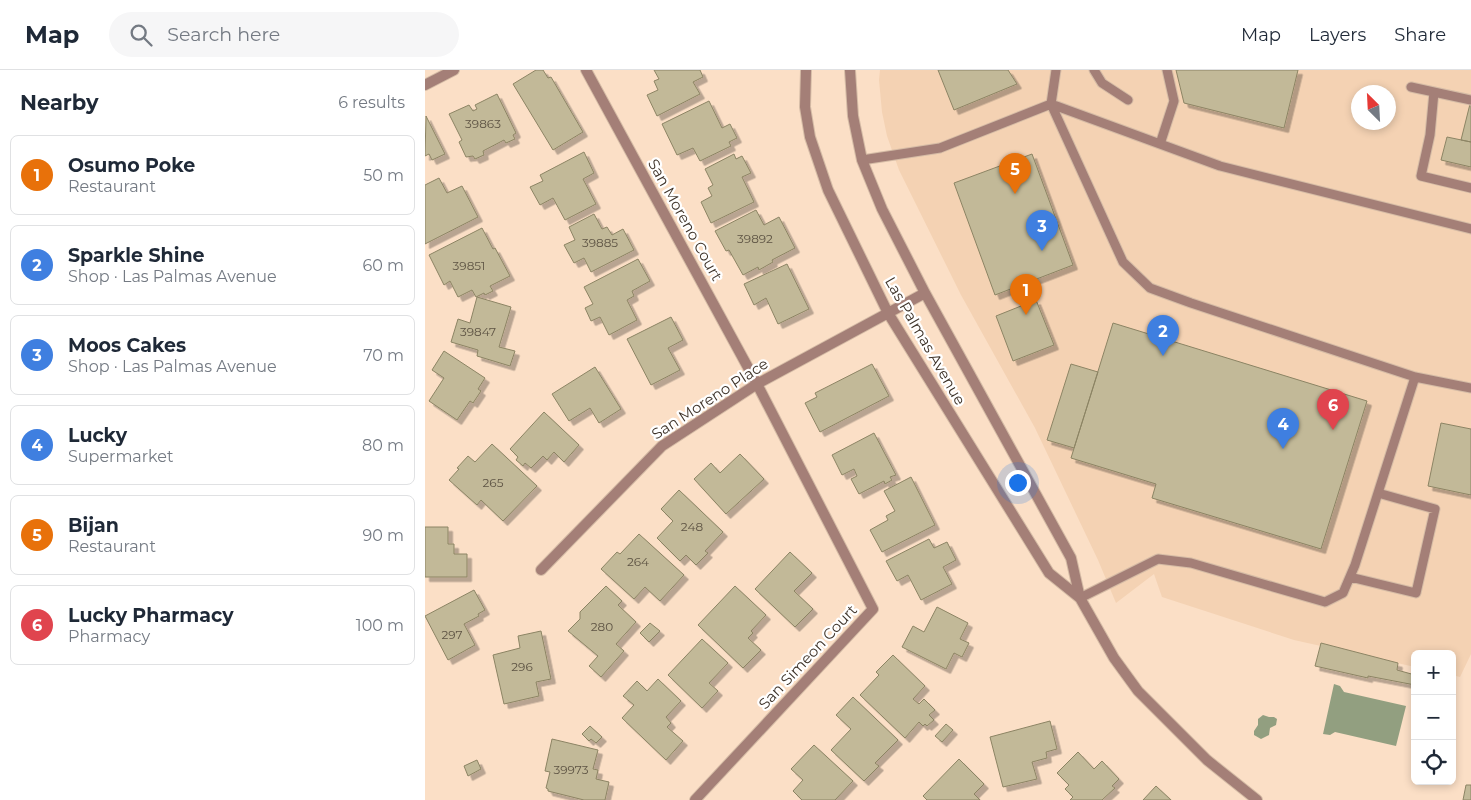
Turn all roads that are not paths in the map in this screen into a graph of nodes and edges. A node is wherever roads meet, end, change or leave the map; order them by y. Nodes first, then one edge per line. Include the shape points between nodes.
1 (454, 70) edge
2 (586, 70) edge
3 (806, 70) edge
4 (850, 70) edge
5 (1056, 70) edge
6 (1094, 70) edge
7 (1167, 70) edge
8 (425, 84) edge
9 (1411, 87) dead end
10 (1434, 92) junction
11 (1128, 100) dead end
12 (1471, 100) edge
13 (1051, 104) junction
14 (1160, 144) junction
15 (862, 160) junction
16 (1471, 188) edge
17 (1471, 229) edge
18 (925, 293) junction
19 (888, 313) junction
20 (1415, 377) junction
21 (757, 384) junction
22 (1471, 388) edge
23 (1378, 493) junction
24 (541, 570) dead end
25 (1350, 577) junction
26 (1079, 598) junction
27 (1246, 796) edge
28 (695, 800) edge
29 (1257, 800) edge

1 - 8 street
2 - 21 street, San Moreno Court
3 - 19 street, Las Palmas Avenue via 805,107 810,137 828,190
4 - 15 street, Las Palmas Avenue via 853,116
5 - 13 lane
6 - 11 lane via 1102,83
7 - 14 lane via 1174,101
9 - 10 lane
10 - 12 lane
10 - 16 lane via 1430,135 1421,176
13 - 14 lane
13 - 15 lane via 951,144 927,151
13 - 20 lane via 1123,262 1150,288
14 - 17 lane via 1220,166
15 - 18 street, Las Palmas Avenue via 882,209
18 - 19 street, San Moreno Place
18 - 26 street, Las Palmas Avenue via 1071,558
19 - 21 street, San Moreno Place
19 - 26 street, Las Palmas Avenue via 1049,574
20 - 22 lane
20 - 23 lane
21 - 24 street, San Moreno Place via 662,446
21 - 28 street, San Simeon Court via 873,609
23 - 25 lane
23 - 25 lane via 1435,509 1416,593
25 - 26 lane via 1343,593 1325,602 1191,563 1158,558
26 - 27 street, Las Palmas Avenue via 1114,658 1138,691
27 - 29 street, Las Palmas Avenue

